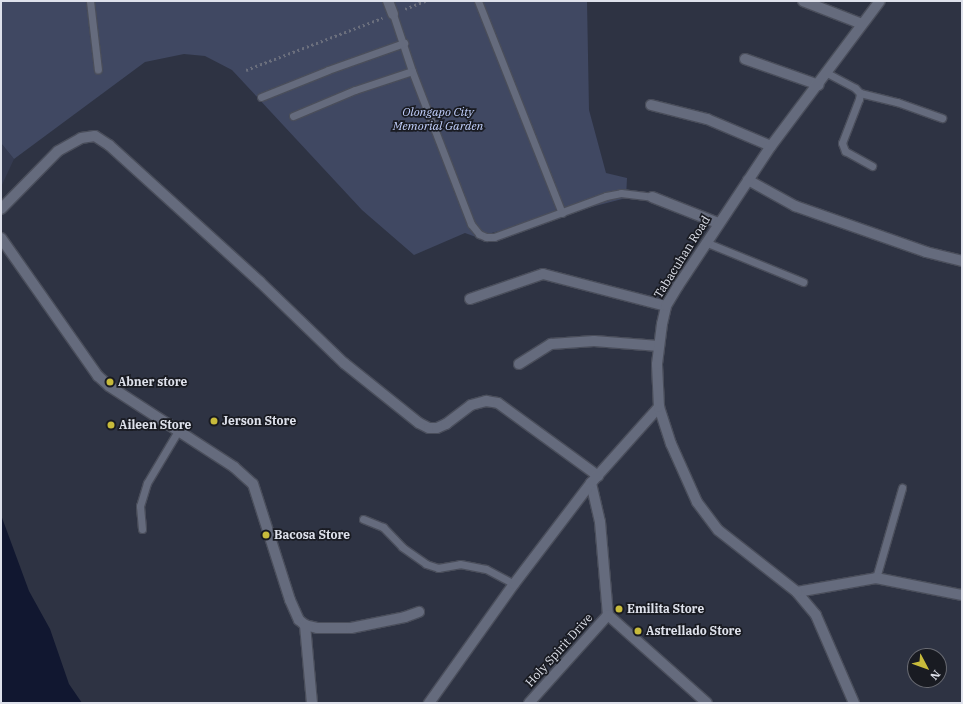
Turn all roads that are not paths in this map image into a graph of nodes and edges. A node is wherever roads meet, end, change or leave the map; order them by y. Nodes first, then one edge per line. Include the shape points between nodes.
1 (90, 1) edge
2 (388, 1) edge
3 (478, 1) edge
4 (803, 1) edge
5 (880, 1) edge
6 (393, 14) joint
7 (862, 24) junction
8 (404, 44) junction
9 (745, 59) dead end
10 (98, 70) dead end
11 (412, 71) junction
12 (827, 74) junction
13 (819, 85) junction
14 (860, 93) junction
15 (261, 97) dead end
16 (651, 105) dead end
17 (293, 116) dead end
18 (942, 118) dead end
19 (771, 146) junction
20 (872, 166) dead end
21 (748, 180) junction
22 (652, 197) joint
23 (1, 209) edge
24 (562, 212) junction
25 (718, 223) junction
26 (1, 238) edge
27 (705, 242) junction
28 (962, 261) edge
29 (803, 282) dead end
30 (470, 299) dead end
31 (666, 306) junction
32 (659, 346) junction
33 (519, 364) dead end
34 (659, 407) junction
35 (178, 430) junction
36 (594, 480) junction
37 (902, 488) dead end
38 (363, 519) dead end
39 (142, 529) dead end
40 (876, 578) junction
41 (514, 584) junction
42 (797, 592) junction
43 (962, 595) edge
44 (419, 612) dead end
45 (608, 615) junction
46 (305, 625) junction
47 (312, 703) edge
48 (429, 703) edge
49 (529, 703) edge
50 (707, 703) edge
51 (854, 703) edge

1 - 10 lane
2 - 6 street
3 - 24 lane
4 - 7 street
5 - 7 street, Tabacuhan Road
6 - 8 lane
7 - 12 street, Tabacuhan Road
8 - 11 lane
8 - 15 lane via 328,70
9 - 13 street
11 - 17 lane via 355,90
11 - 24 lane via 471,224 479,234 494,237
12 - 13 street, Tabacuhan Road
12 - 14 lane
13 - 19 street, Tabacuhan Road
14 - 18 lane via 897,102
14 - 20 lane via 860,99 842,143 845,151
16 - 19 street via 707,119
19 - 21 street, Tabacuhan Road
21 - 25 street, Tabacuhan Road
21 - 28 street via 795,206 926,252
22 - 24 lane via 621,193
22 - 25 street
23 - 36 street via 58,151 81,138 95,136 109,145 237,261 344,363 419,423 436,428 446,424 470,405 486,401 498,403
25 - 27 street, Tabacuhan Road
26 - 35 street via 98,376 109,386
27 - 29 lane
27 - 31 street, Tabacuhan Road
30 - 31 street via 544,274
31 - 32 street, Tabacuhan Road
32 - 33 street via 594,341 551,344
32 - 34 street, Tabacuhan Road
34 - 36 street
34 - 42 street, Tabacuhan Road via 671,444 701,508 718,530
35 - 39 lane via 147,482 140,506
35 - 46 street via 234,467 253,484 290,600 299,620
36 - 41 street
36 - 45 street
37 - 40 lane
38 - 41 lane via 383,527 402,547 426,564 438,568 460,564 479,568
40 - 42 street
40 - 43 street
41 - 48 street
42 - 51 street, Tabacuhan Road via 816,615
44 - 46 street via 405,618 351,628 317,628
45 - 49 street, Holy Spirit Drive
45 - 50 street
46 - 47 street

